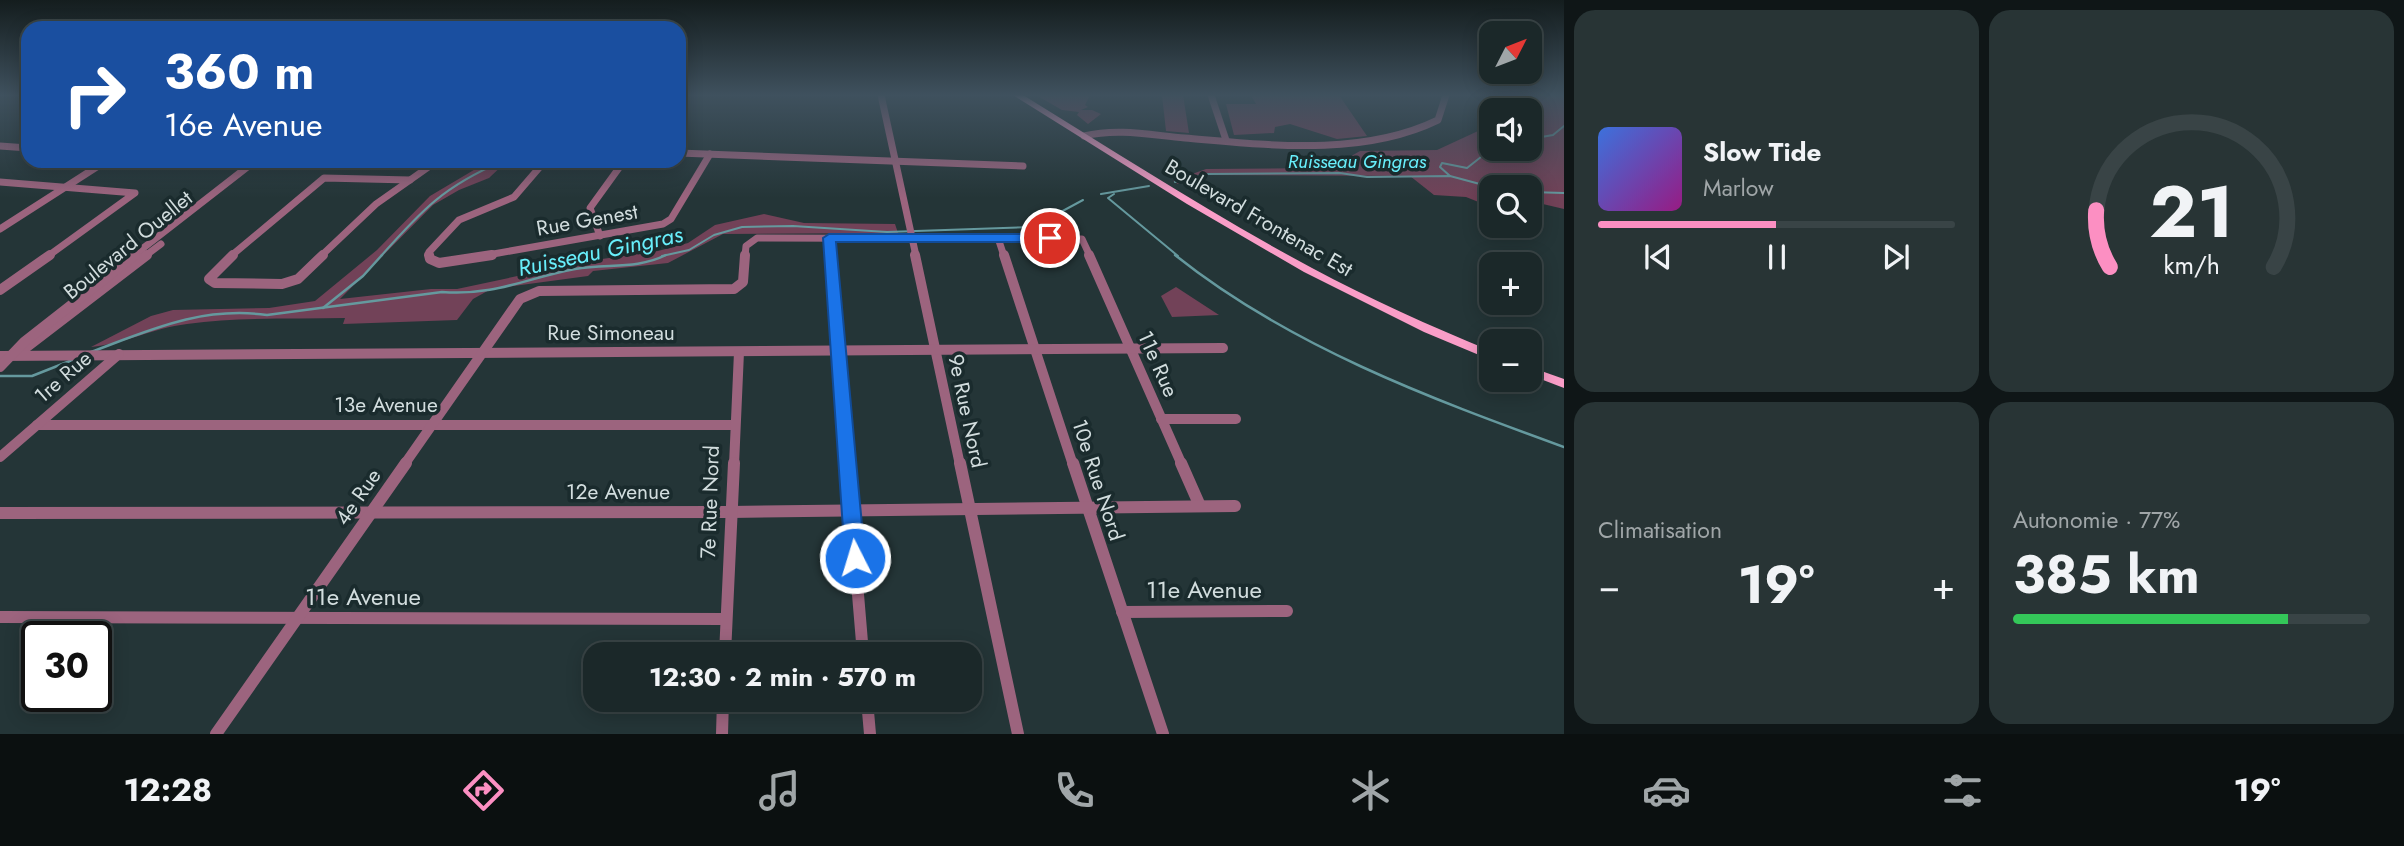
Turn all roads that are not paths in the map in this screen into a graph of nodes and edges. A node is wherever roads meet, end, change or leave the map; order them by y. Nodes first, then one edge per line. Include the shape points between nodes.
1 (889, 129) edge
2 (1072, 129) edge
3 (1222, 129) edge
4 (1421, 129) edge
5 (1083, 136) junction
6 (1226, 140) junction
7 (0, 146) edge
8 (21, 148) edge
9 (686, 153) edge
10 (710, 154) junction
11 (896, 162) junction
12 (1023, 166) dead end
13 (95, 168) edge
14 (246, 168) edge
15 (256, 168) edge
16 (427, 168) edge
17 (539, 168) edge
18 (619, 168) edge
19 (411, 180) junction
20 (0, 182) edge
21 (67, 186) junction
22 (0, 229) edge
23 (911, 231) junction
24 (600, 236) junction
25 (829, 238) junction
26 (998, 238) junction
27 (0, 290) edge
28 (1223, 348) dead end
29 (1130, 349) junction
30 (837, 351) junction
31 (1035, 351) junction
32 (1479, 351) edge
33 (739, 352) junction
34 (935, 352) junction
35 (484, 353) junction
36 (119, 354) junction
37 (13, 355) junction
38 (0, 356) edge
39 (0, 367) edge
40 (1542, 376) edge
41 (1564, 384) edge
42 (1161, 419) junction
43 (1237, 419) dead end
44 (435, 424) junction
45 (37, 425) junction
46 (734, 425) junction
47 (0, 457) edge
48 (1200, 506) junction
49 (1235, 506) dead end
50 (1086, 508) junction
51 (851, 510) junction
52 (968, 510) junction
53 (371, 511) junction
54 (730, 512) junction
55 (0, 513) edge
56 (1287, 611) dead end
57 (1122, 612) junction
58 (0, 617) edge
59 (297, 619) junction
60 (726, 619) junction
61 (725, 642) edge
62 (862, 642) edge
63 (723, 712) edge
64 (868, 712) edge
65 (216, 734) edge
66 (722, 734) edge
67 (870, 734) edge
68 (1018, 734) edge
69 (1163, 734) edge

1 - 11 street, 9e Rue Nord
2 - 5 main road, Boulevard Frontenac Est
3 - 6 street
4 - 6 street via 1393,138 1317,146
5 - 6 street via 1111,130
5 - 32 main road, Boulevard Frontenac Est via 1313,274
7 - 8 street
9 - 10 street
10 - 11 street
10 - 24 street, Rue Genest via 668,222
11 - 12 street
11 - 23 street, 9e Rue Nord
13 - 21 street
14 - 37 street, Boulevard Ouellet
15 - 37 street, Boulevard Ouellet via 53,330
16 - 19 street
17 - 24 street, Rue Genest via 514,197 456,223 428,256 451,262
18 - 24 street via 590,208
19 - 19 street via 324,178 209,279 215,283 293,281 376,204
20 - 21 street
21 - 22 street
21 - 27 street via 135,192
23 - 25 street
23 - 26 street
23 - 34 street, 9e Rue Nord
25 - 30 street
25 - 35 street, 4e Rue via 752,240 746,246 743,282 734,289 539,291 520,299
26 - 29 street, 11e Rue via 1084,241
26 - 31 street, 10e Rue Nord
28 - 29 street, Rue Simoneau
29 - 31 street, Rue Simoneau
29 - 42 street, 11e Rue
30 - 33 street, Rue Simoneau
30 - 34 street, Rue Simoneau
30 - 51 street
31 - 34 street, Rue Simoneau
31 - 50 street, 10e Rue Nord
33 - 35 street, Rue Simoneau
33 - 46 street, 7e Rue Nord
34 - 52 street, 9e Rue Nord
35 - 36 street, Rue Simoneau
35 - 44 street, 4e Rue
36 - 37 street, Rue Simoneau
36 - 45 street, 1re Rue
37 - 38 street, Rue Simoneau
37 - 39 street, Boulevard Ouellet
40 - 41 main road
42 - 43 street
42 - 48 street, 11e Rue
44 - 45 street, 13e Avenue
44 - 46 street, 13e Avenue
44 - 53 street, 4e Rue
45 - 47 street, 1re Rue
46 - 54 street, 7e Rue Nord
48 - 49 street, 12e Avenue
48 - 50 street, 12e Avenue
50 - 52 street, 12e Avenue
50 - 57 street, 10e Rue Nord
51 - 52 street, 12e Avenue
51 - 54 street, 12e Avenue
51 - 62 street
52 - 68 street, 9e Rue Nord
53 - 54 street, 12e Avenue
53 - 55 street, 12e Avenue
53 - 59 street, 4e Rue
54 - 60 street, 7e Rue Nord
56 - 57 street, 11e Avenue
57 - 69 street, 10e Rue Nord
58 - 59 street, 11e Avenue
59 - 60 street, 11e Avenue
59 - 65 street, 4e Rue
60 - 61 street, 7e Rue Nord
63 - 66 street
64 - 67 street

